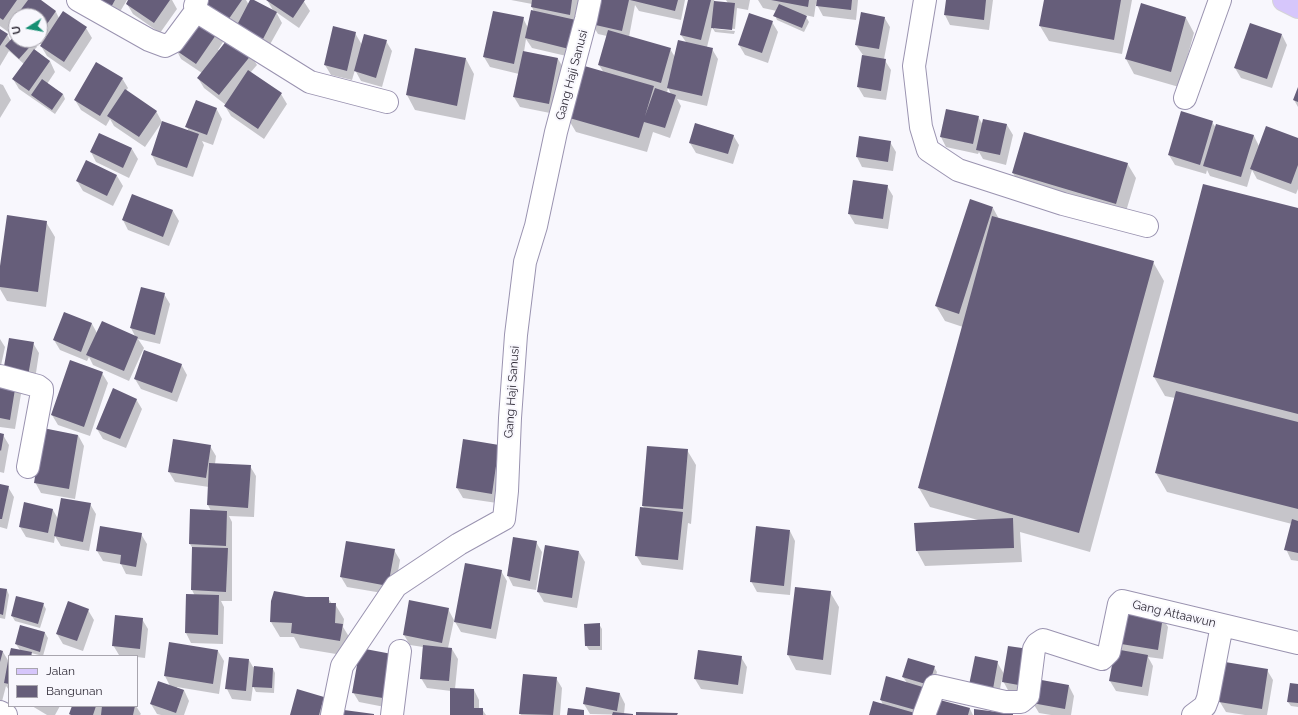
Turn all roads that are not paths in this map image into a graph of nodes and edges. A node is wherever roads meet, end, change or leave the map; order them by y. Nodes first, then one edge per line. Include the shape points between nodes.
1 (78, 0) edge
2 (590, 0) edge
3 (925, 0) edge
4 (1220, 0) edge
5 (1284, 0) edge
6 (197, 5) edge
7 (1298, 7) edge
8 (1185, 98) dead end
9 (387, 102) dead end
10 (1147, 226) dead end
11 (0, 376) edge
12 (28, 467) dead end
13 (1222, 625) junction
14 (1298, 643) edge
15 (400, 651) dead end
16 (0, 712) edge
17 (6, 715) edge
18 (332, 715) edge
19 (392, 715) edge
20 (924, 715) edge
21 (1193, 715) edge

1 - 6 street via 149,40 165,46 173,42
2 - 18 street, Gang Haji Sanusi via 556,132 536,226 525,262 516,335 508,491 504,519 459,544 396,586 342,666
3 - 10 street via 914,66 921,127 928,150 958,170 1063,204
4 - 8 street
5 - 7 main road
6 - 9 street via 310,82
11 - 12 street via 42,389
13 - 14 street, Gang Attaawun
13 - 20 street, Gang Attaawun via 1122,601 1119,604 1109,652 1102,659 1043,640 1034,649 1028,696 1021,702 1005,702 935,686
13 - 21 street via 1208,698 1205,706
15 - 19 street
16 - 17 street

